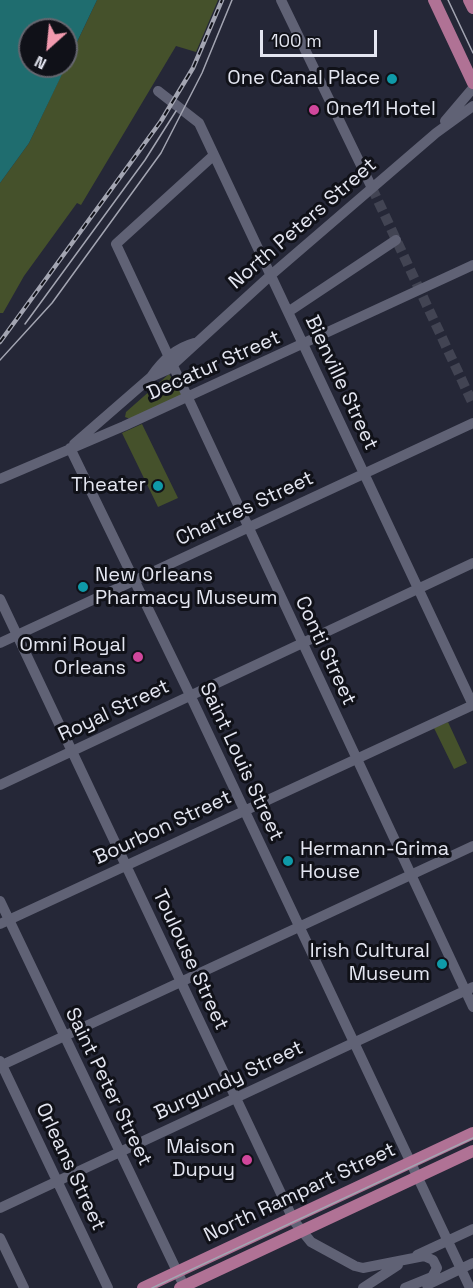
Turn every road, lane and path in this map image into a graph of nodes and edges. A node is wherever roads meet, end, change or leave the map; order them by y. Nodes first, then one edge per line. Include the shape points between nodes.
1 (281, 0) edge
2 (434, 0) edge
3 (469, 0) edge
4 (473, 8) edge
5 (473, 83) edge
6 (473, 88) edge
7 (158, 91) dead end
8 (473, 106) edge
9 (436, 133) junction
10 (214, 155) junction
11 (372, 188) junction
12 (396, 240) dead end
13 (473, 265) edge
14 (271, 275) junction
15 (288, 312) junction
16 (304, 345) junction
17 (171, 361) junction
18 (188, 396) junction
19 (473, 423) edge
20 (70, 448) junction
21 (364, 474) junction
22 (0, 479) edge
23 (248, 528) junction
24 (473, 563) edge
25 (134, 580) junction
26 (418, 589) junction
27 (0, 599) edge
28 (17, 634) junction
29 (0, 643) edge
30 (302, 643) junction
31 (190, 695) junction
32 (473, 705) edge
33 (72, 750) junction
34 (356, 759) junction
35 (0, 785) edge
36 (244, 810) junction
37 (473, 846) edge
38 (126, 865) junction
39 (411, 875) junction
40 (0, 901) edge
41 (4, 922) edge
42 (299, 927) junction
43 (181, 982) junction
44 (469, 989) edge
45 (473, 1007) edge
46 (64, 1036) junction
47 (353, 1042) junction
48 (1, 1064) edge
49 (236, 1098) junction
50 (473, 1133) edge
51 (473, 1151) edge
52 (120, 1152) junction
53 (410, 1163) junction
54 (417, 1178) junction
55 (57, 1181) junction
56 (0, 1208) edge
57 (292, 1218) junction
58 (473, 1229) edge
59 (300, 1231) junction
60 (0, 1238) edge
61 (448, 1241) junction
62 (454, 1253) junction
63 (404, 1261) junction
64 (473, 1263) edge
65 (460, 1269) junction
66 (177, 1272) junction
67 (183, 1287) edge
68 (24, 1288) edge
69 (108, 1288) edge
70 (143, 1288) edge
71 (363, 1288) edge
72 (405, 1288) edge
73 (420, 1288) edge
74 (470, 1288) edge

1 - 11 street
2 - 5 main road
3 - 4 main road
6 - 9 street, North Peters Street
7 - 10 street, Bienville Street via 199,123
8 - 9 street, North Peters Street
9 - 11 street, North Peters Street
10 - 14 street, Bienville Street
10 - 17 street, Conti Street via 116,244
11 - 14 street, North Peters Street
12 - 15 street
13 - 16 street, Decatur Street
14 - 15 street, Bienville Street
14 - 17 street, North Peters Street via 194,343 181,346
15 - 16 street, Bienville Street
16 - 18 street, Decatur Street
16 - 21 street, Bienville Street
17 - 18 street, Conti Street
17 - 20 street, North Peters Street via 162,374 151,378
18 - 20 street, Decatur Street
18 - 23 street, Conti Street
19 - 21 street, Chartres Street
20 - 22 street, Decatur Street
20 - 25 street, Saint Louis Street
21 - 23 street, Chartres Street
21 - 26 street, Bienville Street
23 - 25 street, Chartres Street
23 - 30 street, Conti Street
24 - 26 street, Royal Street
25 - 28 street, Chartres Street
25 - 31 street, Saint Louis Street
26 - 30 street, Royal Street
26 - 32 street, Bienville Street
27 - 28 street, Toulouse Street
28 - 29 street, Chartres Street
28 - 33 street, Toulouse Street
30 - 31 street, Royal Street
30 - 34 street, Conti Street
31 - 33 street, Royal Street
31 - 36 street, Saint Louis Street
32 - 34 street, Bourbon Street
33 - 35 street, Royal Street
33 - 38 street, Toulouse Street
34 - 36 street, Bourbon Street
34 - 39 street, Conti Street
36 - 38 street, Bourbon Street
36 - 42 street, Saint Louis Street
37 - 39 street
38 - 41 street, Bourbon Street
38 - 43 street, Toulouse Street
39 - 42 street
39 - 44 street, Conti Street
40 - 41 street, Saint Peter Street
41 - 46 street, Saint Peter Street
42 - 43 street
42 - 47 street, Saint Louis Street
43 - 46 street
43 - 49 street, Toulouse Street
44 - 45 street, Conti Street
44 - 47 street, Burgundy Street
46 - 48 street
46 - 52 street, Saint Peter Street
47 - 49 street, Burgundy Street
47 - 53 street, Saint Louis Street
48 - 55 street, Orleans Street
49 - 52 street, Burgundy Street
49 - 57 street, Toulouse Street
50 - 53 main road, North Rampart Street
51 - 54 main road, North Rampart Street
52 - 55 street, Burgundy Street
52 - 66 street, Saint Peter Street
53 - 54 street, Saint Louis Street
53 - 57 main road, North Rampart Street
54 - 59 main road, North Rampart Street
54 - 61 street, Saint Louis Street
55 - 56 street, Burgundy Street
55 - 69 street, Orleans Street
57 - 59 street, Toulouse Street
57 - 66 main road, North Rampart Street
58 - 61 street
59 - 63 street, Toulouse Street via 355,1266
59 - 67 main road, North Rampart Street
60 - 68 street
61 - 62 street, Saint Louis Street
61 - 63 street
62 - 64 street
62 - 65 street, Saint Louis Street
63 - 71 street
63 - 72 street via 424,1256 433,1260 437,1268 432,1277
64 - 65 street
65 - 73 street
65 - 74 street, Saint Louis Street
66 - 67 street, Saint Peter Street
66 - 70 main road, North Rampart Street

